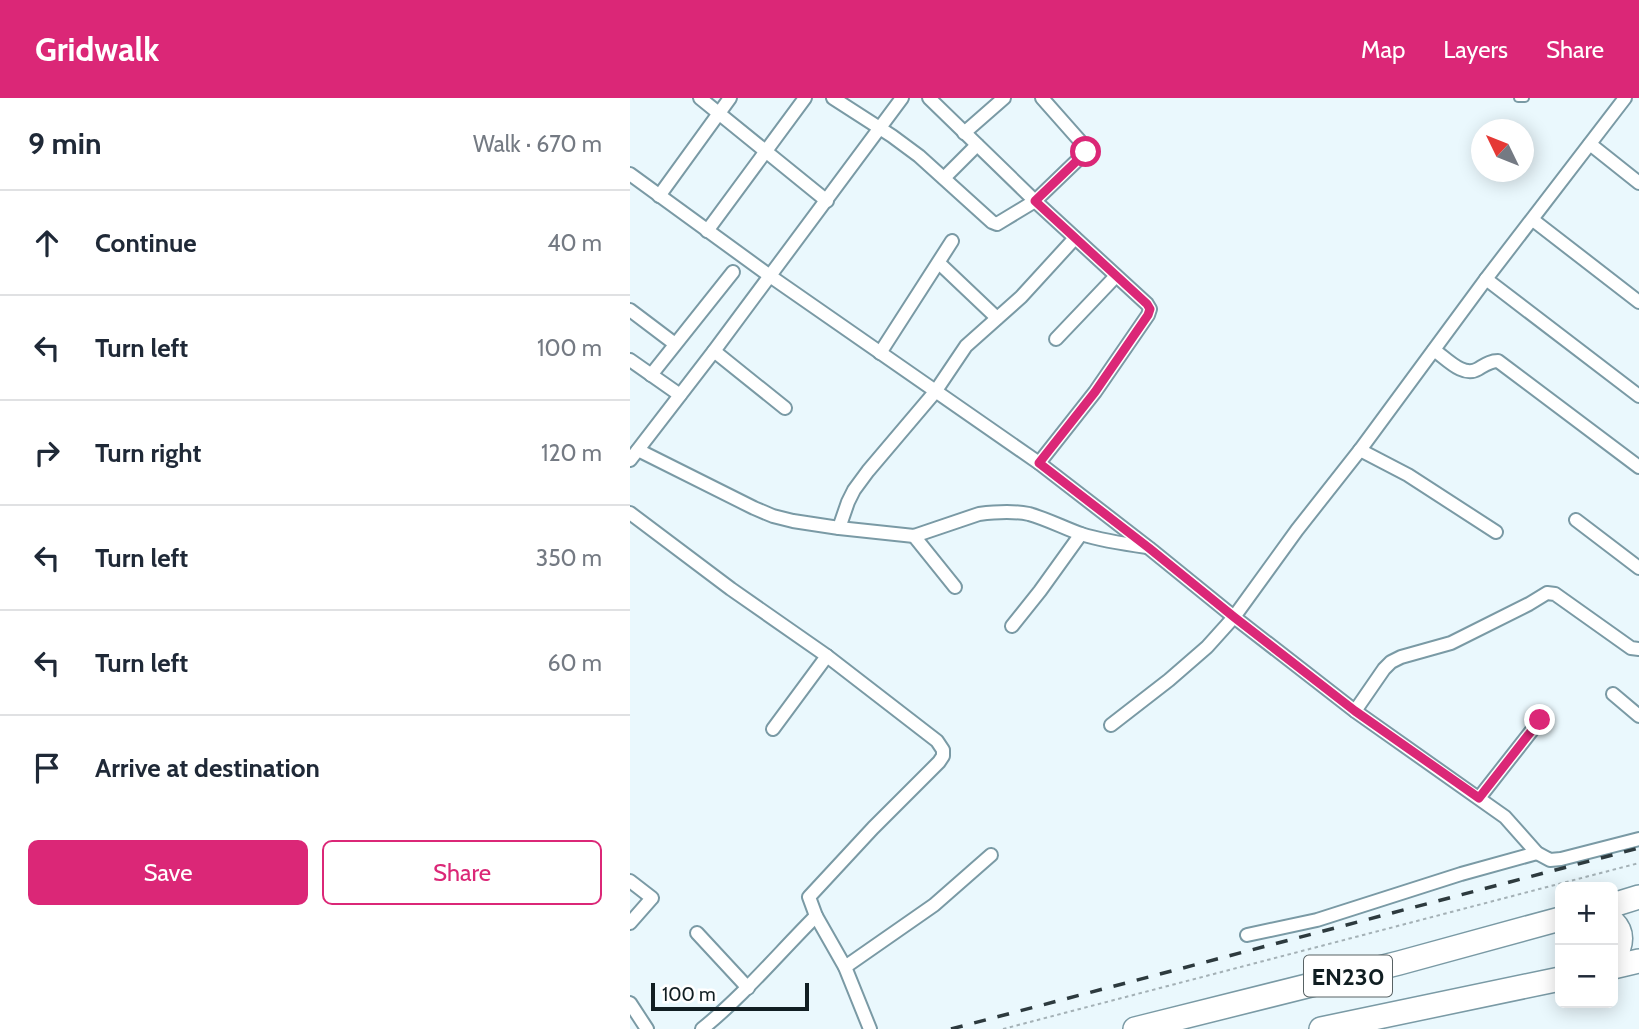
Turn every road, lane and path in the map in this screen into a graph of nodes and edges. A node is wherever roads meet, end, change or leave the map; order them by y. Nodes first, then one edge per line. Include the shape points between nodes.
1 (700, 98) edge
2 (730, 98) edge
3 (805, 98) edge
4 (833, 98) edge
5 (902, 98) edge
6 (929, 98) edge
7 (1004, 98) edge
8 (1042, 98) edge
9 (1518, 98) edge
10 (1525, 98) edge
11 (1625, 98) edge
12 (719, 113) junction
13 (881, 128) junction
14 (964, 133) junction
15 (1590, 144) junction
16 (977, 145) junction
17 (766, 153) junction
18 (630, 174) edge
19 (944, 178) junction
20 (1639, 183) edge
21 (659, 196) junction
22 (827, 201) junction
23 (1035, 201) junction
24 (1532, 220) junction
25 (707, 231) junction
26 (1075, 238) junction
27 (952, 241) dead end
28 (939, 263) junction
29 (733, 272) dead end
30 (770, 276) junction
31 (1116, 276) junction
32 (1486, 279) junction
33 (1639, 302) edge
34 (630, 310) edge
35 (997, 318) junction
36 (1056, 339) dead end
37 (675, 344) junction
38 (1434, 350) junction
39 (714, 351) junction
40 (880, 353) junction
41 (630, 360) edge
42 (651, 375) junction
43 (935, 392) junction
44 (680, 395) junction
45 (1639, 396) edge
46 (785, 408) dead end
47 (1360, 450) junction
48 (634, 455) edge
49 (1039, 463) junction
50 (1639, 467) edge
51 (630, 513) edge
52 (1576, 520) dead end
53 (839, 528) junction
54 (1496, 532) dead end
55 (1081, 534) junction
56 (914, 536) junction
57 (1149, 548) junction
58 (1639, 568) edge
59 (955, 587) dead end
60 (1234, 617) junction
61 (1012, 626) dead end
62 (1639, 649) edge
63 (827, 656) junction
64 (1613, 694) dead end
65 (1355, 711) junction
66 (1639, 716) edge
67 (1540, 720) dead end
68 (1111, 724) dead end
69 (773, 729) dead end
70 (1479, 798) junction
71 (1639, 839) edge
72 (1537, 853) junction
73 (991, 855) dead end
74 (1639, 863) edge
75 (630, 881) edge
76 (1639, 897) edge
77 (1618, 903) edge
78 (816, 916) junction
79 (1555, 920) edge
80 (630, 923) edge
81 (1618, 928) edge
82 (697, 933) dead end
83 (1247, 935) dead end
84 (1618, 949) edge
85 (1639, 961) edge
86 (1618, 966) edge
87 (845, 967) junction
88 (1555, 980) edge
89 (748, 988) junction
90 (630, 1003) edge
91 (647, 1029) edge
92 (702, 1029) edge
93 (870, 1029) edge
94 (1003, 1029) edge
95 (1135, 1029) edge
96 (1321, 1029) edge

1 - 12 street
2 - 12 street
3 - 17 street
4 - 13 street
5 - 13 street
6 - 14 street
7 - 14 street
8 - 23 street via 1088,150
9 - 10 lane
11 - 15 street
12 - 17 street
12 - 21 street
13 - 19 street
13 - 22 street
14 - 16 street
15 - 20 street
15 - 24 street
16 - 19 street
16 - 23 street
17 - 22 street
17 - 25 street
18 - 21 street
19 - 23 street via 995,224
21 - 25 street
22 - 30 street
23 - 26 street
24 - 32 street
24 - 33 street
25 - 30 street
26 - 31 street
26 - 35 street
27 - 28 street
28 - 35 street
28 - 40 street
29 - 37 street
30 - 39 street
30 - 40 street
31 - 36 street
31 - 49 street via 1147,304 1148,315
32 - 38 street
32 - 45 street
34 - 37 street
35 - 43 street via 966,346
37 - 42 street
38 - 47 street
38 - 50 street via 1465,372 1498,360
39 - 44 street
39 - 46 street
40 - 43 street
41 - 42 street
42 - 44 street
43 - 49 street
43 - 53 street via 854,490
44 - 48 street
47 - 54 street
47 - 60 street
48 - 53 street via 773,516
49 - 57 street
51 - 63 street
52 - 58 street
53 - 56 street
55 - 56 street via 1030,514 990,512
55 - 57 street
55 - 61 street
56 - 59 street
57 - 60 street
60 - 65 street
60 - 68 street via 1207,647
62 - 65 street via 1548,593 1451,643 1391,662
63 - 69 street
63 - 78 street via 937,741 943,756 809,897
64 - 66 street
65 - 70 street
67 - 70 street
70 - 72 street via 1505,817
71 - 72 street via 1561,859 1550,860
72 - 83 street via 1317,920
73 - 87 street via 934,905
74 - 94 path
75 - 80 street via 652,898
76 - 77 highway
78 - 87 street
78 - 89 street
79 - 95 highway, EN230
81 - 84 highway
82 - 89 street
85 - 86 highway
87 - 93 street
88 - 96 highway, EN230
89 - 92 street
90 - 91 street

